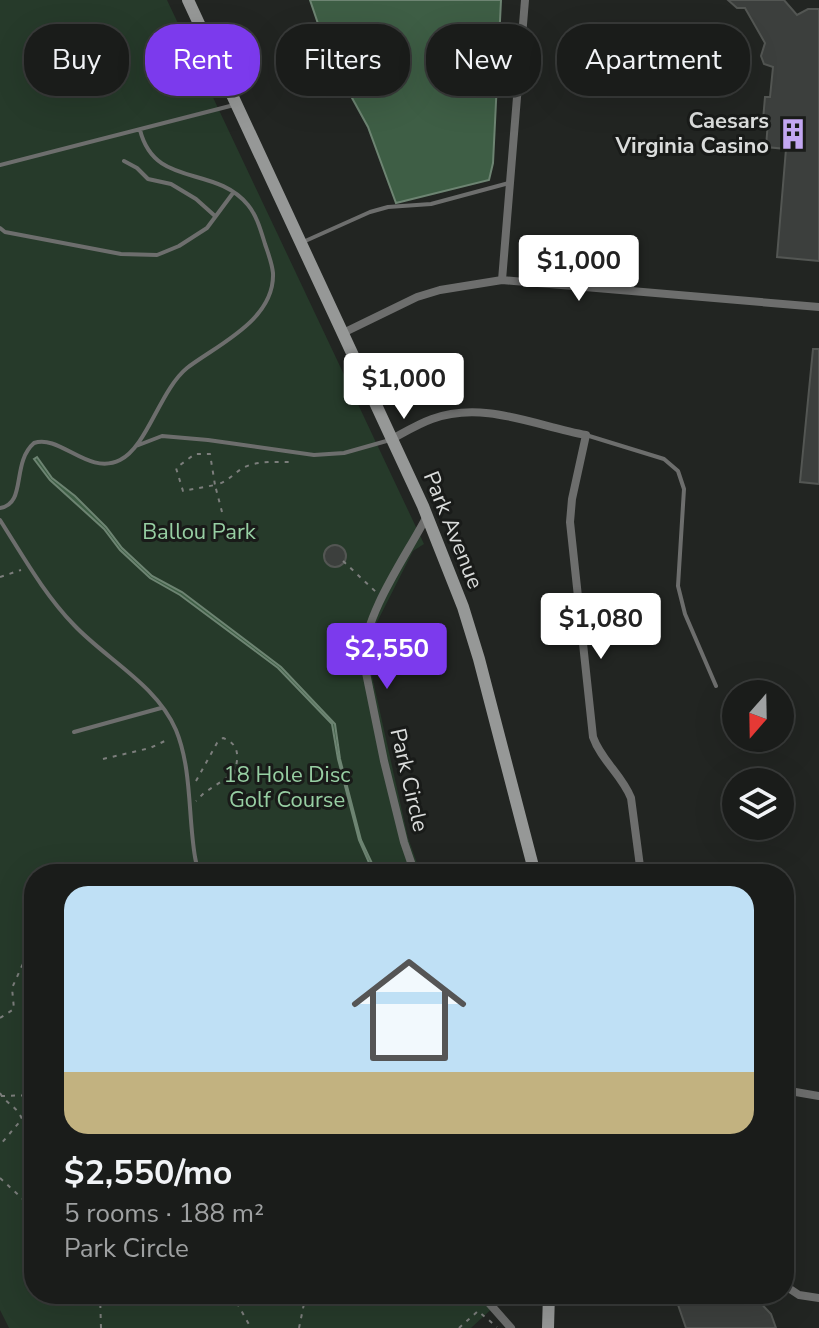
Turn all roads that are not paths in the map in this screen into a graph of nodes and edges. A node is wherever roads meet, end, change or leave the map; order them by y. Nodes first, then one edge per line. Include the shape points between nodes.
1 (188, 0) edge
2 (525, 0) edge
3 (237, 104) junction
4 (140, 130) junction
5 (124, 161) dead end
6 (0, 165) edge
7 (509, 183) junction
8 (233, 192) junction
9 (215, 216) junction
10 (0, 228) edge
11 (301, 243) junction
12 (502, 280) junction
13 (819, 307) edge
14 (343, 333) junction
15 (586, 435) junction
16 (392, 439) junction
17 (135, 446) junction
18 (0, 508) edge
19 (427, 516) junction
20 (0, 520) edge
21 (716, 686) dead end
22 (161, 708) junction
23 (74, 732) dead end
24 (197, 864) edge
25 (412, 864) edge
26 (532, 864) edge
27 (640, 864) edge
28 (794, 1092) edge
29 (819, 1096) edge
30 (794, 1292) edge
31 (819, 1298) edge
32 (490, 1304) edge
33 (549, 1304) edge
34 (511, 1328) edge
35 (548, 1328) edge

1 - 3 main road, Park Avenue
2 - 7 street
3 - 4 lane
3 - 11 main road, Park Avenue
4 - 6 lane
4 - 8 lane via 147,151 163,166
5 - 9 lane via 148,179 171,184 196,199
7 - 11 lane via 431,204 370,212
7 - 12 street
8 - 9 lane
8 - 17 lane via 250,207 263,236 273,273 269,294 240,332 179,375
9 - 10 lane via 207,228 157,255 121,254
11 - 14 main road, Park Avenue
12 - 13 street
12 - 14 street via 417,297
14 - 16 main road, Park Avenue
15 - 16 street via 473,412 429,420
15 - 21 lane via 664,459 678,471 684,489 678,586
15 - 27 street via 570,522 593,737 631,798
16 - 17 lane via 344,453 314,455 162,436
16 - 19 main road, Park Avenue
17 - 18 lane via 123,459 105,464 46,441 34,443 19,469 16,497
19 - 25 street, Park Circle via 373,616 363,658
19 - 26 main road, Park Avenue via 479,659
20 - 22 lane via 71,622
22 - 23 lane
22 - 24 lane via 178,736
28 - 29 street
30 - 31 street
32 - 34 street
33 - 35 main road

